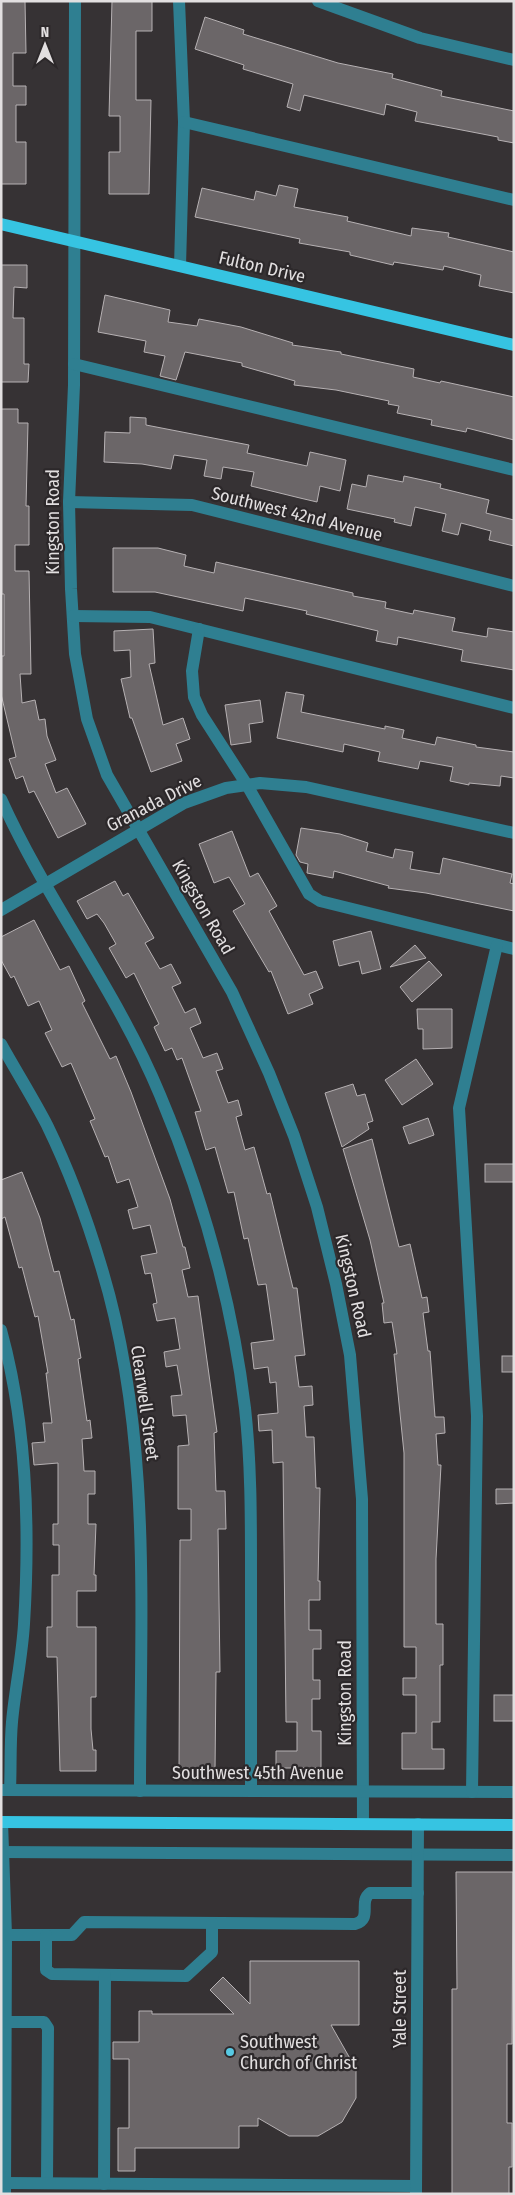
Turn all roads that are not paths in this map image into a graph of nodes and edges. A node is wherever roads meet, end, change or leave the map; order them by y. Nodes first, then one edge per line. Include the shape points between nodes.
1 (75, 1) edge
2 (179, 1) edge
3 (318, 1) edge
4 (514, 60) edge
5 (184, 122) junction
6 (514, 200) edge
7 (1, 224) edge
8 (74, 241) junction
9 (180, 266) junction
10 (514, 344) edge
11 (74, 364) junction
12 (514, 470) edge
13 (69, 502) junction
14 (514, 586) edge
15 (72, 616) junction
16 (199, 629) junction
17 (514, 708) edge
18 (246, 785) junction
19 (1, 799) edge
20 (138, 829) junction
21 (514, 833) edge
22 (44, 884) junction
23 (1, 910) edge
24 (497, 945) junction
25 (514, 948) edge
26 (1, 1044) edge
27 (1, 1330) edge
28 (6, 1790) edge
29 (140, 1791) junction
30 (251, 1791) junction
31 (363, 1791) junction
32 (472, 1792) junction
33 (514, 1792) edge
34 (2, 1822) edge
35 (363, 1824) junction
36 (418, 1824) junction
37 (514, 1825) edge
38 (2, 1852) edge
39 (418, 1854) junction
40 (514, 1854) edge
41 (418, 1892) junction
42 (212, 1923) junction
43 (6, 1935) junction
44 (46, 1935) junction
45 (105, 1975) junction
46 (6, 2022) junction
47 (4, 2100) edge
48 (47, 2183) junction
49 (104, 2184) junction
50 (6, 2188) edge
51 (416, 2190) edge

1 - 8 street, Kingston Road
2 - 5 street
3 - 4 street via 420,38
5 - 6 street
5 - 9 street
7 - 8 main road, Fulton Drive
8 - 9 main road, Fulton Drive
8 - 11 street, Kingston Road
9 - 10 main road, Fulton Drive
11 - 12 street
11 - 13 street, Kingston Road
13 - 14 street, Southwest 42nd Avenue via 192,505
13 - 15 street, Kingston Road
15 - 16 street via 150,617
15 - 20 street, Kingston Road via 75,654 87,719 107,775
16 - 17 street
16 - 18 street via 192,671 194,696 202,715
18 - 20 street, Granada Drive via 226,788 184,804
18 - 21 street, Granada Drive via 260,782 306,787
18 - 24 street via 308,894 320,901
19 - 22 street
20 - 22 street, Granada Drive
20 - 31 street, Kingston Road via 232,992 269,1074 297,1145 336,1284 350,1355 362,1500
22 - 23 street, Granada Drive
22 - 30 street via 121,1016 159,1092 198,1192 220,1272 245,1407 250,1477
24 - 25 street
24 - 32 street via 459,1108 477,1416
26 - 29 street, Clearwell Street via 47,1125 68,1172 102,1267 118,1337 132,1418 139,1504
27 - 28 street via 19,1428 27,1565 24,1627
28 - 29 street, Southwest 45th Avenue
29 - 30 street, Southwest 45th Avenue
30 - 31 street, Southwest 45th Avenue
31 - 32 street, Southwest 45th Avenue
31 - 35 street, Kingston Road
32 - 33 street, Southwest 45th Avenue
34 - 35 main road
34 - 38 street
35 - 36 main road
36 - 37 main road
36 - 39 street, Yale Street
38 - 39 street
38 - 43 street
39 - 40 street
39 - 41 street, Yale Street
41 - 42 street via 370,1892 365,1900 365,1917 355,1924
41 - 51 street, Yale Street
42 - 44 street via 84,1922 72,1935
42 - 45 street via 212,1952 186,1976
43 - 44 street
43 - 46 street
44 - 45 street via 46,1970 52,1974
45 - 49 street
46 - 47 street
46 - 48 street via 44,2022 48,2028
47 - 50 street
48 - 49 street
48 - 50 street
49 - 51 street

